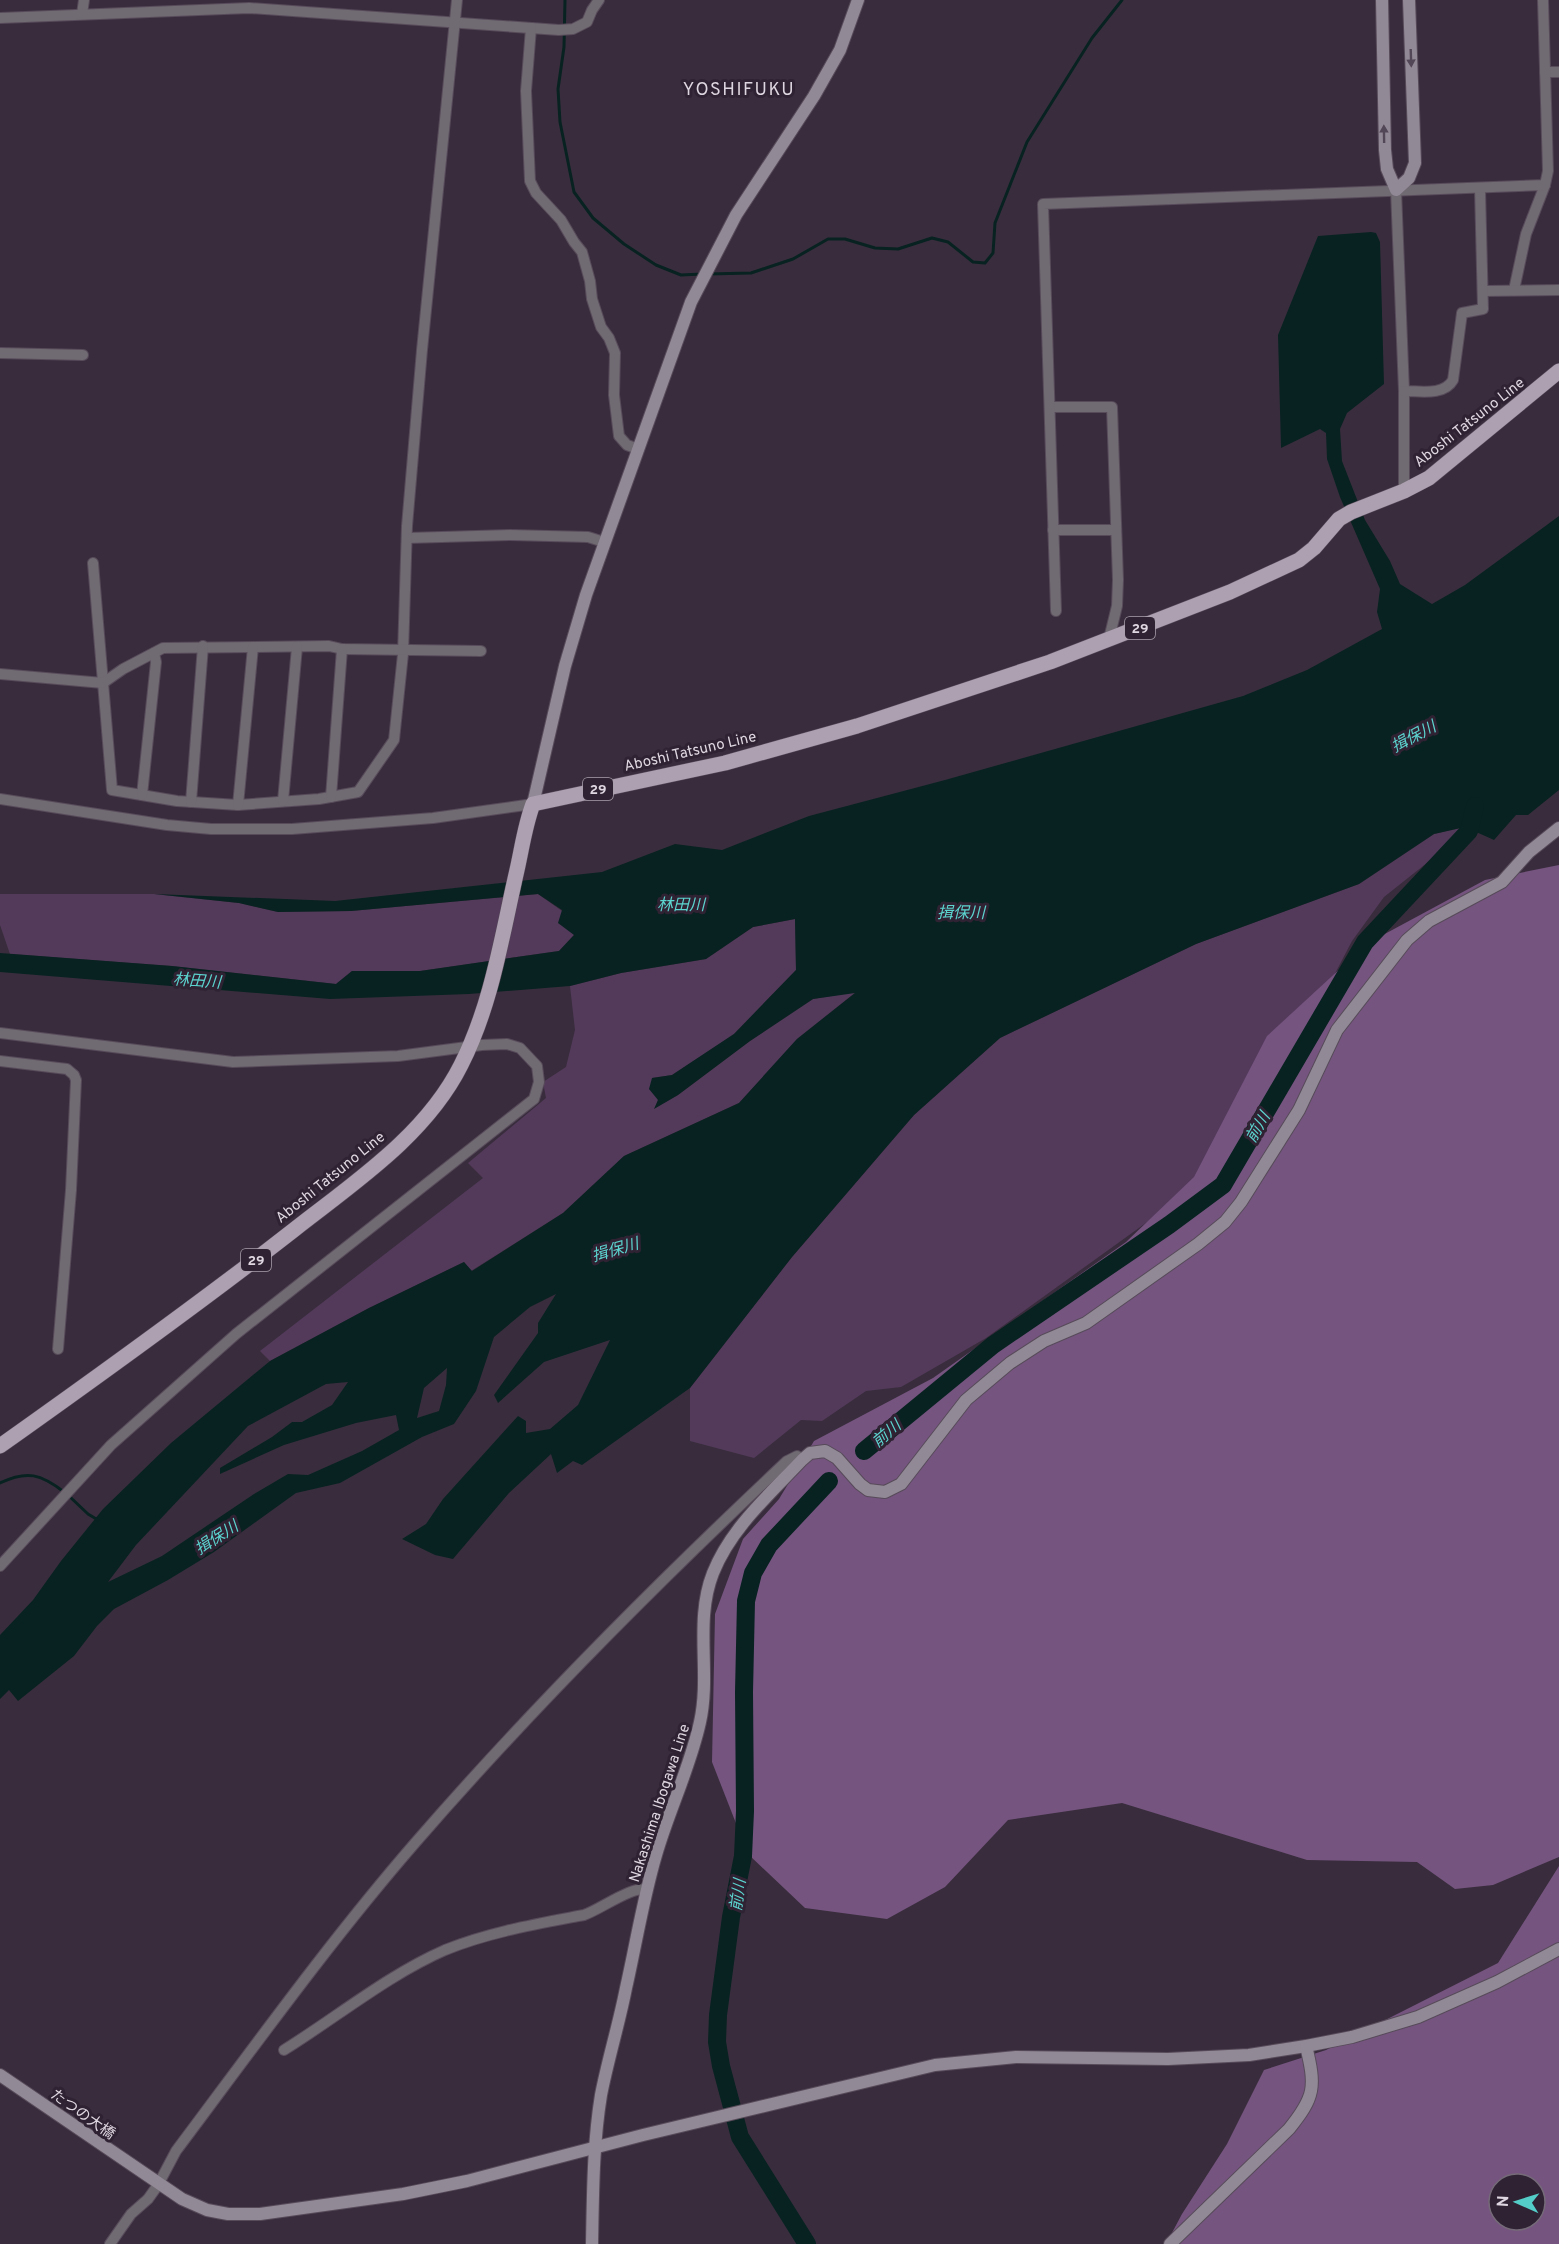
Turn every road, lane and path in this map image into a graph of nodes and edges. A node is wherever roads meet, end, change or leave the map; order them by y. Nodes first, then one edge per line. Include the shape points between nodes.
1 (84, 0) edge
2 (457, 0) edge
3 (600, 0) edge
4 (858, 0) edge
5 (1382, 0) edge
6 (1409, 0) edge
7 (1543, 0) edge
8 (82, 14) junction
9 (0, 18) edge
10 (455, 23) junction
11 (531, 28) junction
12 (1545, 72) junction
13 (1559, 72) edge
14 (1553, 171) edge
15 (1545, 185) junction
16 (1480, 189) junction
17 (1396, 190) junction
18 (1514, 290) junction
19 (1559, 290) edge
20 (1483, 291) junction
21 (0, 353) edge
22 (83, 354) dead end
23 (1559, 371) edge
24 (1404, 391) junction
25 (1050, 407) junction
26 (638, 449) junction
27 (1404, 491) junction
28 (1053, 530) junction
29 (1116, 530) junction
30 (407, 538) junction
31 (604, 542) junction
32 (93, 563) dead end
33 (1056, 611) dead end
34 (1109, 639) junction
35 (203, 646) junction
36 (253, 647) junction
37 (297, 647) junction
38 (342, 649) junction
39 (402, 649) junction
40 (481, 651) dead end
41 (154, 652) junction
42 (0, 674) edge
43 (103, 683) junction
44 (142, 795) junction
45 (331, 797) junction
46 (0, 799) edge
47 (283, 801) junction
48 (191, 802) junction
49 (238, 805) junction
50 (531, 808) junction
51 (1559, 828) edge
52 (0, 1033) edge
53 (472, 1042) junction
54 (0, 1061) edge
55 (58, 1349) dead end
56 (0, 1446) edge
57 (802, 1460) junction
58 (0, 1566) edge
59 (647, 1890) junction
60 (1559, 1949) edge
61 (1306, 2046) junction
62 (284, 2050) dead end
63 (0, 2075) edge
64 (594, 2148) junction
65 (153, 2181) junction
66 (110, 2244) edge
67 (592, 2244) edge
68 (1170, 2244) edge

1 - 8 street
2 - 10 street
3 - 11 street via 587,22 573,29
4 - 26 street via 830,68 736,215 711,263 692,302
17 -> 5 street via 1387,170 1385,150
6 -> 17 street via 1415,163 1409,178
7 - 12 street
8 - 9 street
8 - 10 street via 249,8
10 - 11 street
10 - 30 street
11 - 26 street via 526,91 531,181 536,194 561,220 582,252 598,318 615,353 614,395 619,436
12 - 13 street
12 - 14 street
14 - 15 street
15 - 16 street
15 - 18 street via 1526,234
16 - 17 street
16 - 20 street
17 - 24 street
17 - 25 street via 1043,204
18 - 19 street
18 - 20 street
20 - 24 street via 1483,309 1462,313 1449,387
21 - 22 street
23 - 27 main road, Aboshi Tatsuno Line / 29 via 1429,478
24 - 27 street
25 - 28 street
25 - 29 street via 1112,407
26 - 31 street
27 - 34 main road, Aboshi Tatsuno Line / 29 via 1339,519 1314,548 1281,570
28 - 29 street
28 - 33 street
29 - 34 street via 1118,606
30 - 31 street via 510,535 588,537
30 - 39 street
31 - 50 street via 565,666
32 - 43 street
34 - 50 main road, Aboshi Tatsuno Line / 29 via 846,729 725,763
35 - 36 street
35 - 41 street
35 - 48 street
36 - 37 street
36 - 49 street
37 - 38 street
37 - 47 street
38 - 39 street
38 - 45 street
39 - 40 street
39 - 45 street via 394,740 358,792
41 - 43 street
41 - 44 street
42 - 43 street
43 - 44 street via 112,790
44 - 48 street
45 - 47 street
46 - 50 street via 211,829 304,828
47 - 49 street
48 - 49 street
50 - 53 main road, Aboshi Tatsuno Line / 29 via 496,965
51 - 57 street via 1529,852 1502,882 1429,921 1407,940 1337,1030 1299,1110 1225,1222 1086,1323 1044,1341 1010,1363 966,1400 901,1484 885,1492 868,1490 825,1451 810,1453
52 - 53 street via 233,1062 398,1056 444,1052
53 - 56 main road, Aboshi Tatsuno Line / 29 via 435,1107 383,1160 228,1282
53 - 58 street via 520,1048 537,1066 539,1082 534,1099 227,1342 111,1445
54 - 55 street via 67,1069 76,1080
57 - 59 street, Nakashima Ibogawa Line via 735,1533 712,1576 703,1620 705,1686 701,1719
57 - 65 street via 797,1456 787,1461 531,1713 328,1949
59 - 62 street via 633,1890 584,1915 445,1950 415,1965
59 - 64 street, Nakashima Ibogawa Line via 602,2092
60 - 61 street, たつの大橋 via 1418,2017
61 - 64 street, たつの大橋 via 1249,2055 1168,2059 1016,2057 935,2065
61 - 68 street via 1312,2095 1304,2111
63 - 65 street, たつの大橋
64 - 65 street, たつの大橋 via 404,2194 260,2214 207,2210
64 - 67 street, Nakashima Ibogawa Line
65 - 66 street via 148,2199 131,2214

